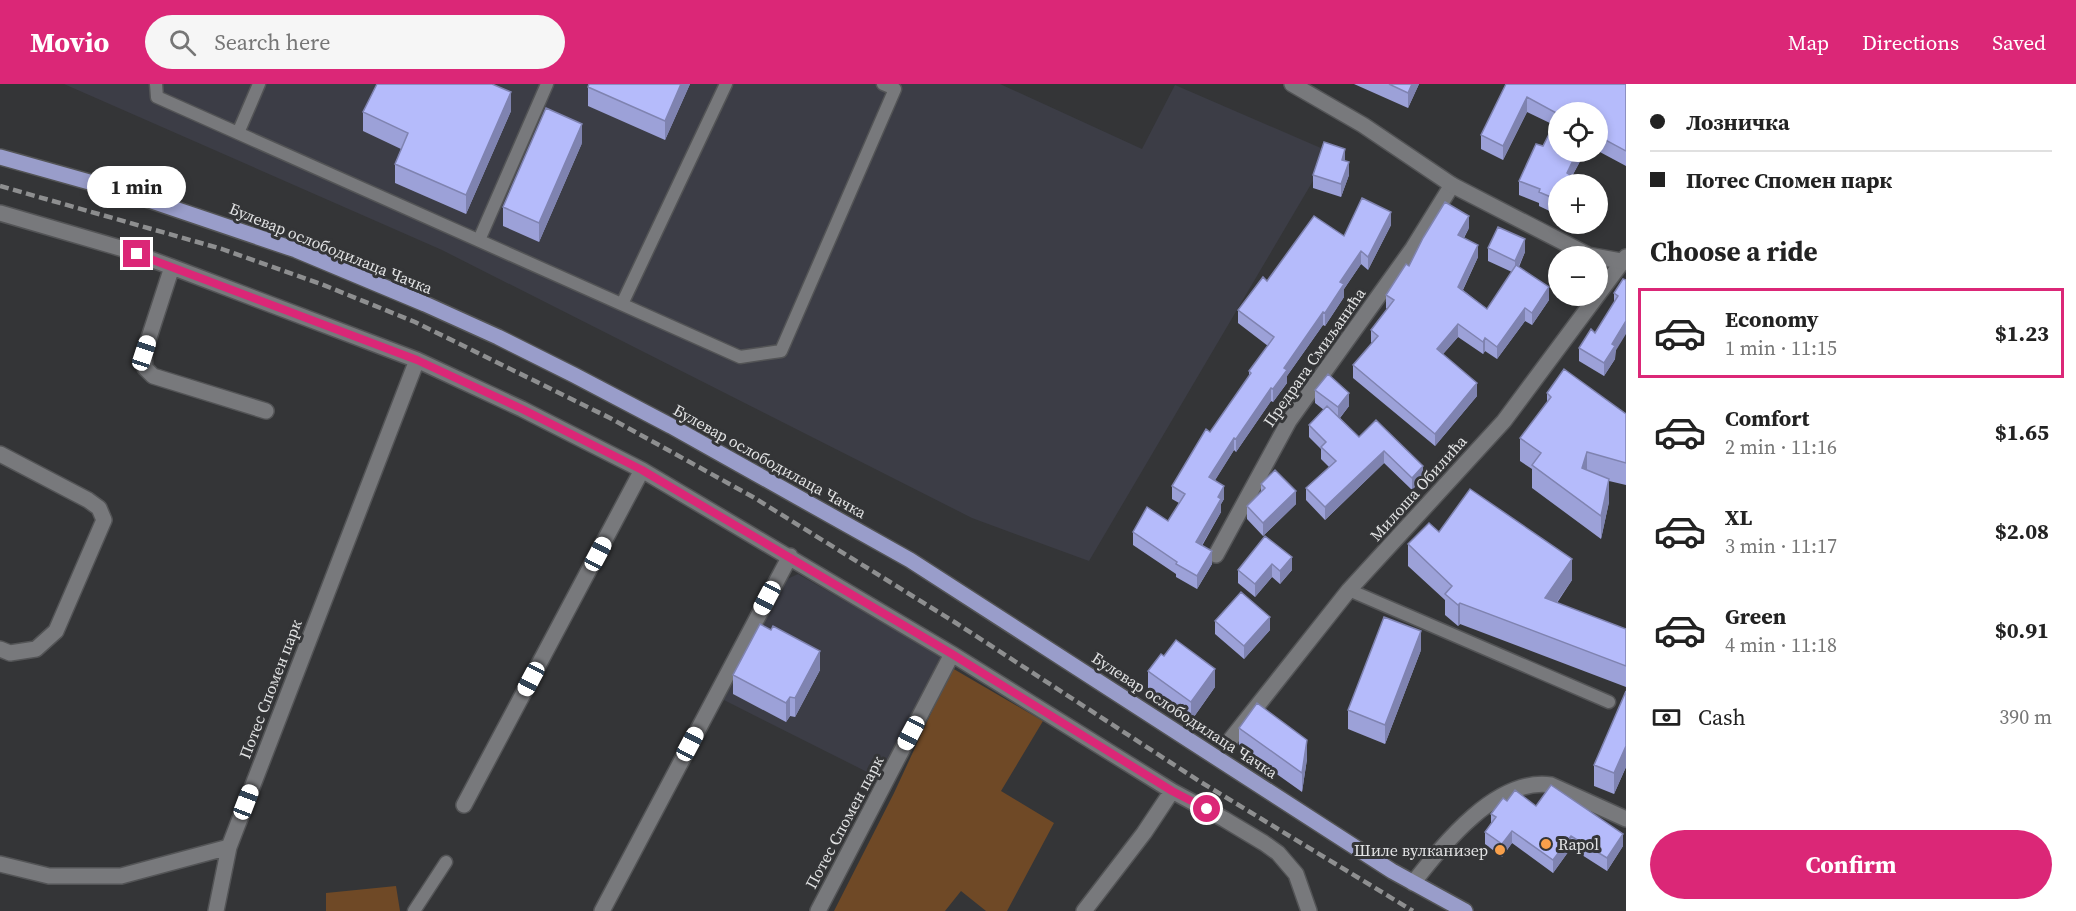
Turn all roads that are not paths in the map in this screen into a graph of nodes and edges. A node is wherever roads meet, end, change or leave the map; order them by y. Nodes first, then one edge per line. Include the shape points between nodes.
1 (156, 84) edge
2 (259, 84) edge
3 (547, 84) edge
4 (726, 84) edge
5 (883, 84) edge
6 (1292, 84) edge
7 (238, 133) junction
8 (0, 157) edge
9 (1452, 185) junction
10 (0, 213) edge
11 (479, 240) junction
12 (1625, 260) edge
13 (172, 267) junction
14 (622, 304) junction
15 (417, 360) junction
16 (266, 411) dead end
17 (0, 454) edge
18 (642, 470) junction
19 (1216, 555) dead end
20 (790, 556) junction
21 (1350, 590) junction
22 (0, 649) edge
23 (952, 654) junction
24 (1610, 702) dead end
25 (1231, 740) dead end
26 (1172, 791) junction
27 (464, 805) dead end
28 (1626, 819) edge
29 (229, 847) junction
30 (446, 862) dead end
31 (0, 864) edge
32 (1413, 884) junction
33 (216, 911) edge
34 (414, 911) edge
35 (602, 911) edge
36 (818, 911) edge
37 (1084, 911) edge
38 (1309, 911) edge
39 (1465, 911) edge

1 - 7 lane via 158,97
2 - 7 lane
3 - 11 lane
4 - 14 lane
5 - 14 lane via 895,89 782,351 740,357
6 - 9 street via 1363,125
7 - 11 lane
8 - 32 main road, Булевар ослободилаца Чачка via 125,192 296,250 435,309 574,375 910,560
9 - 12 street via 1588,255
9 - 19 street, Предрага Смиљанића via 1407,257 1289,420
10 - 13 street
11 - 14 lane
12 - 21 street, Милоша Обилића via 1504,421
13 - 15 street
13 - 16 street via 144,353 145,368 153,376
15 - 18 street
15 - 29 street, Потес Спомен парк
17 - 22 street via 88,500 99,508 104,520 56,632 36,649 10,653
18 - 20 street
18 - 27 street
20 - 23 street
20 - 35 street
21 - 24 lane
21 - 25 street, Милоша Обилића
23 - 26 street
23 - 36 street, Потес Спомен парк
26 - 37 street
26 - 38 street via 1278,853 1296,874
28 - 32 street via 1551,785 1525,787 1508,793 1466,822
29 - 31 street via 121,876 49,876
29 - 33 street, Потес Спомен парк
30 - 34 lane
32 - 39 main road, Булевар ослободилаца Чачка

